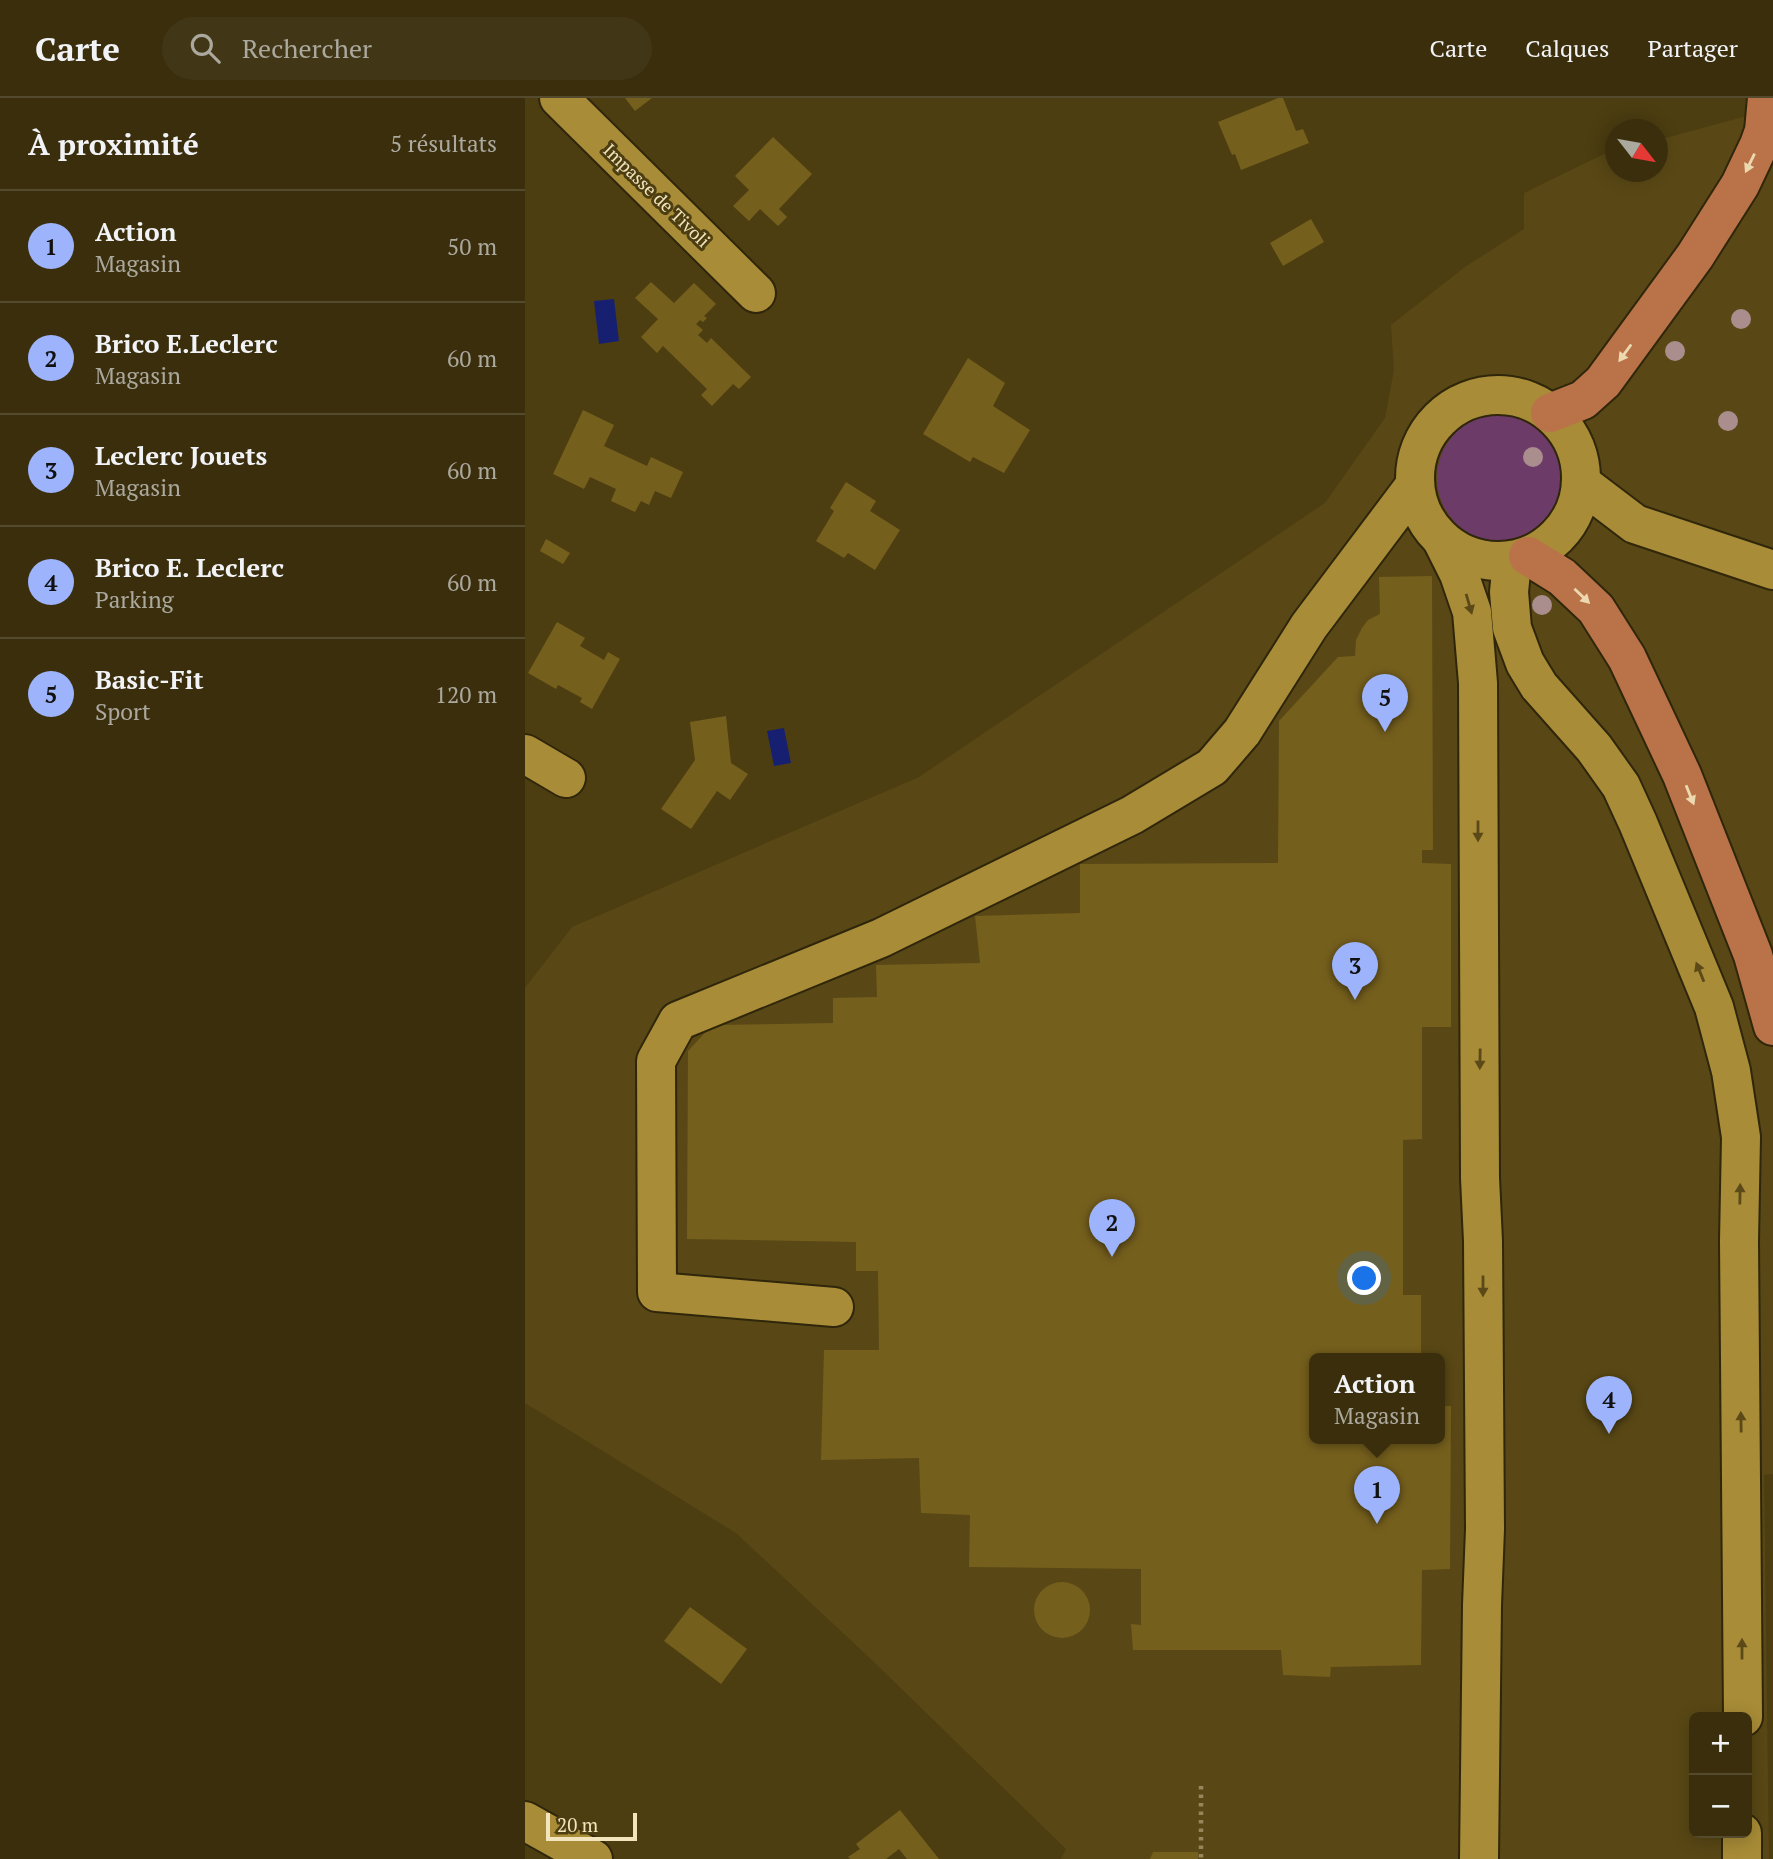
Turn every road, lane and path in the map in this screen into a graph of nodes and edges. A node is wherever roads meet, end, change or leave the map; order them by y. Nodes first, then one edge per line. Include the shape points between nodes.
1 (559, 98) edge
2 (1767, 98) edge
3 (756, 293) dead end
4 (1550, 413) junction
5 (1581, 483) junction
6 (1415, 485) junction
7 (1635, 524) junction
8 (1567, 525) junction
9 (1443, 541) junction
10 (1520, 558) junction
11 (1773, 570) edge
12 (525, 754) edge
13 (566, 778) dead end
14 (1773, 1026) edge
15 (834, 1307) dead end
16 (1743, 1712) edge
17 (1201, 1786) dead end
18 (525, 1821) edge
19 (1742, 1838) edge
20 (593, 1859) edge
21 (1201, 1859) edge
22 (1479, 1859) edge
23 (1742, 1859) edge

1 - 3 street, Impasse de Tivoli
2 -> 4 main road via 1759,145 1740,185 1695,256 1603,382 1583,400
4 - 5 street via 1574,444
4 - 6 street via 1532,402 1489,395 1449,410 1422,443
5 - 7 street
5 - 8 street
6 - 9 street via 1419,506
6 - 15 street via 1309,626 1242,732 1212,767 1132,815 881,938 678,1021 656,1061 657,1292
7 - 8 street
7 - 11 street
8 - 10 street via 1543,549
9 - 10 street via 1464,555 1487,561
9 -> 22 street via 1472,612 1478,683 1485,1530
10 -> 14 main road via 1562,577 1595,609 1627,658 1682,775 1753,955
16 -> 10 street via 1741,1137 1731,1071 1714,1007 1621,786 1525,663 1513,628 1509,592
12 - 13 street
17 - 21 path
18 - 20 street
19 - 23 street

